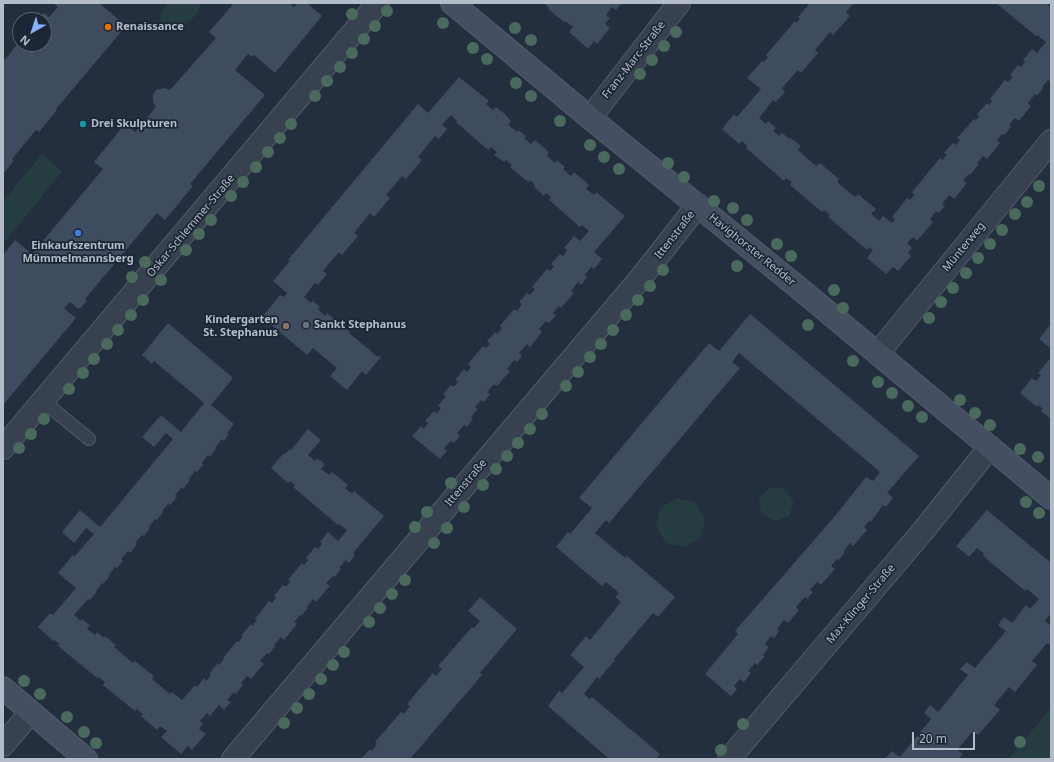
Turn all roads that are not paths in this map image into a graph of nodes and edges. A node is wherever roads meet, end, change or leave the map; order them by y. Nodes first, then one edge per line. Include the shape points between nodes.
1 (378, 3) edge
2 (452, 3) edge
3 (680, 3) edge
4 (590, 118) junction
5 (1051, 141) edge
6 (698, 206) junction
7 (878, 353) junction
8 (43, 401) junction
9 (89, 439) dead end
10 (990, 447) junction
11 (3, 448) edge
12 (1051, 498) edge
13 (3, 688) edge
14 (31, 712) junction
15 (3, 745) edge
16 (86, 759) edge
17 (233, 759) edge
18 (729, 759) edge

1 - 8 street, Oskar-Schlemmer-Straße
2 - 4 street, Havighorster Redder
3 - 4 street, Franz-Marc-Straße
4 - 6 street, Havighorster Redder
5 - 7 street, Münterweg
6 - 7 street, Havighorster Redder
6 - 17 street, Ittenstraße via 639,280
7 - 10 street, Havighorster Redder
8 - 9 lane
8 - 11 street, Oskar-Schlemmer-Straße
10 - 12 street, Havighorster Redder
10 - 18 street, Max-Klinger-Straße via 923,531
13 - 14 street
14 - 15 street
14 - 16 street

